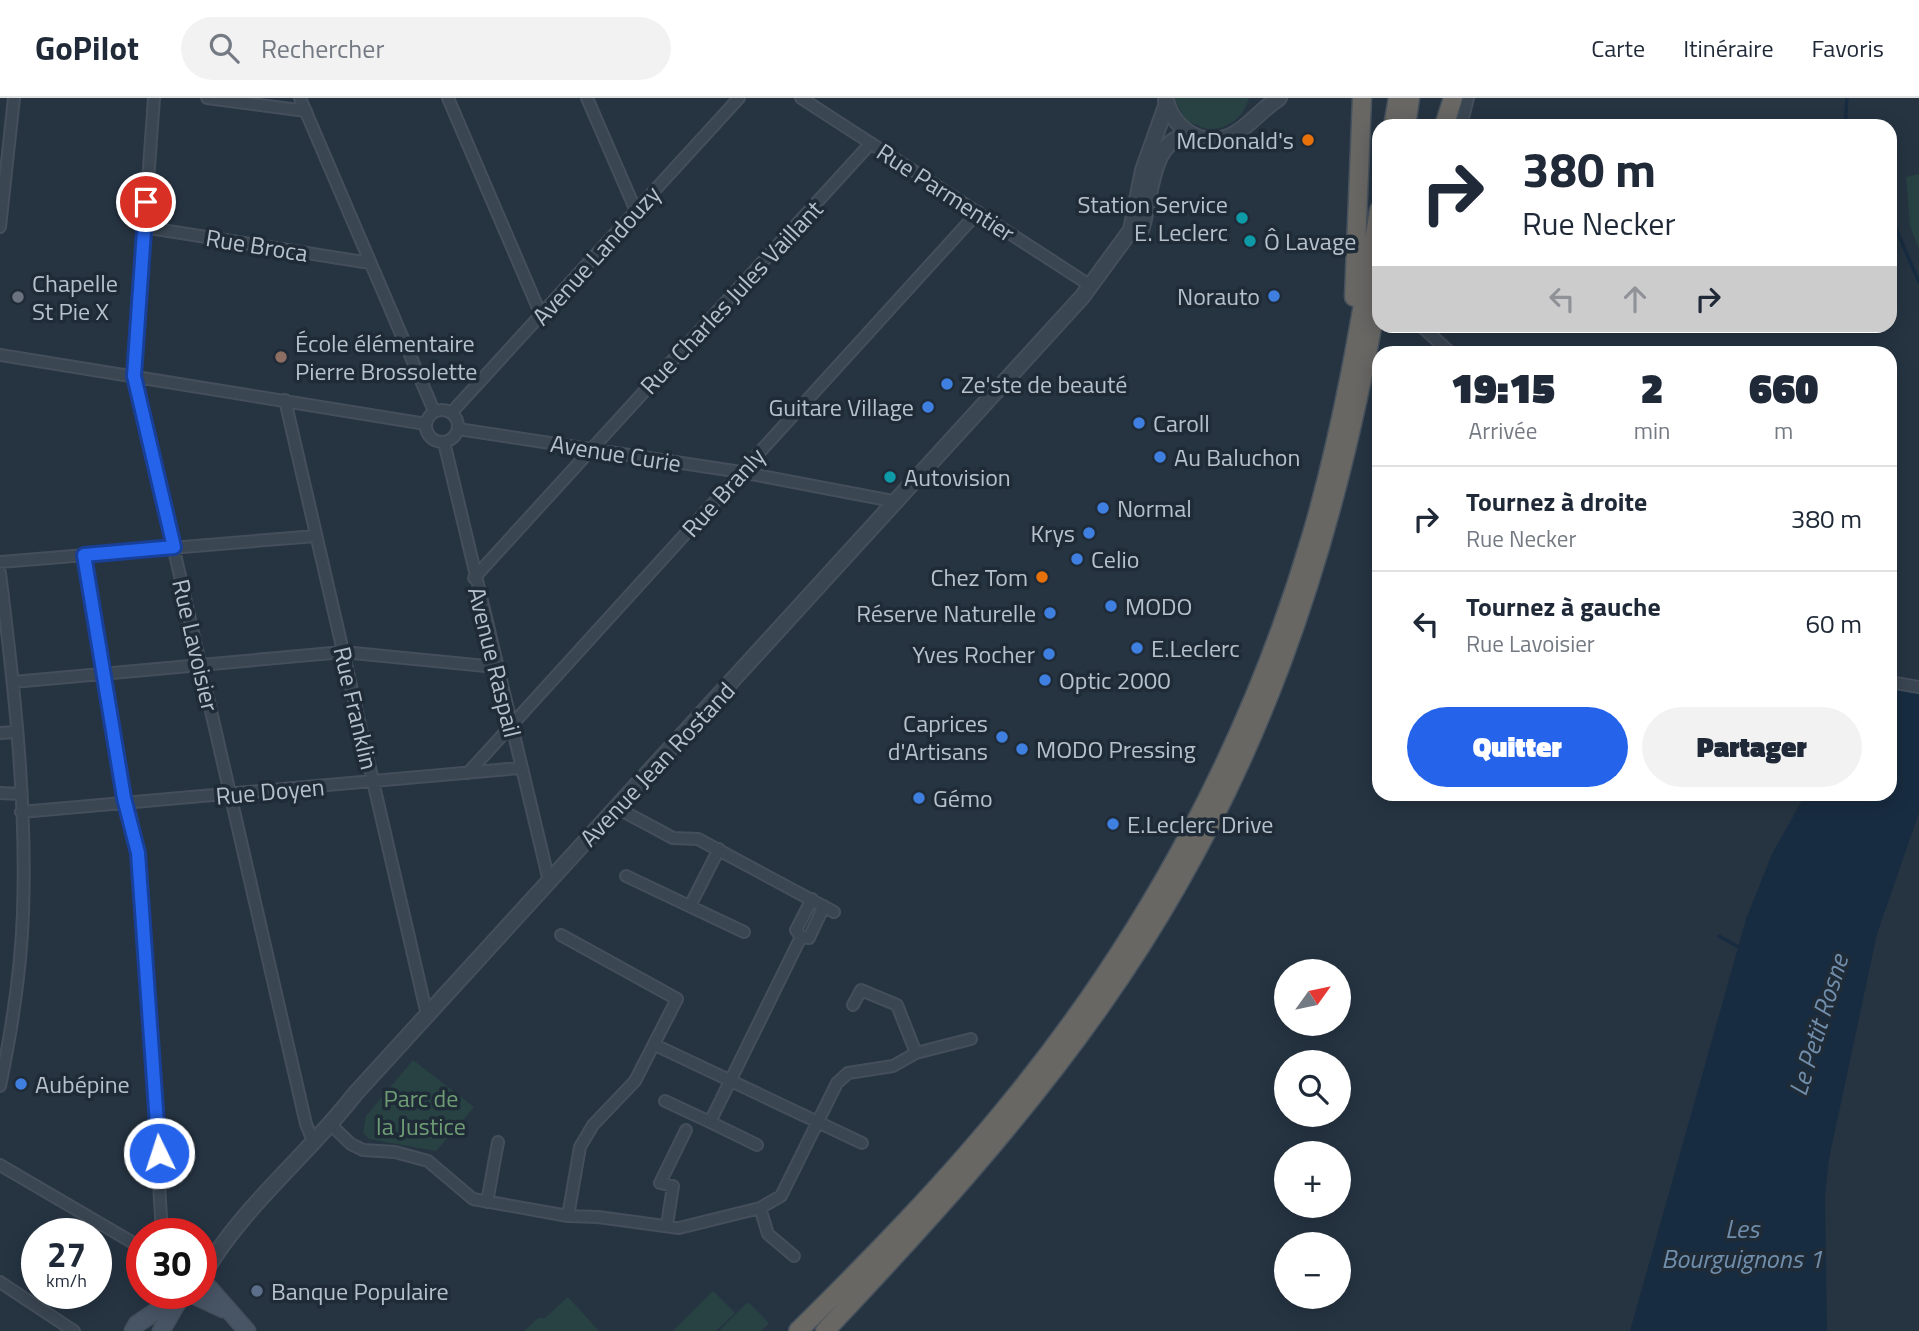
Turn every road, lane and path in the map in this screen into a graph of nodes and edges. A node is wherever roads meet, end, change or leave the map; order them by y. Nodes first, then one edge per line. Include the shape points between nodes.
1 (14, 98) edge
2 (154, 98) edge
3 (206, 98) edge
4 (300, 98) edge
5 (448, 98) edge
6 (587, 98) edge
7 (739, 98) edge
8 (802, 98) edge
9 (1259, 98) edge
10 (1279, 98) edge
11 (1362, 98) edge
12 (1398, 98) edge
13 (1410, 98) edge
14 (1453, 98) edge
15 (1468, 98) edge
16 (1166, 100) edge
17 (6, 110) edge
18 (306, 111) junction
19 (1394, 119) edge
20 (1407, 119) edge
21 (1446, 119) edge
22 (1463, 119) edge
23 (1251, 120) junction
24 (1195, 136) junction
25 (871, 143) junction
26 (636, 211) junction
27 (978, 212) junction
28 (0, 227) edge
29 (144, 228) junction
30 (1372, 250) edge
31 (370, 263) junction
32 (1094, 282) junction
33 (541, 315) junction
34 (1372, 326) edge
35 (1428, 333) edge
36 (1443, 346) edge
37 (0, 355) edge
38 (134, 376) junction
39 (285, 400) junction
40 (434, 411) junction
41 (452, 412) junction
42 (426, 424) junction
43 (458, 429) junction
44 (444, 442) junction
45 (591, 450) junction
46 (741, 472) junction
47 (898, 502) junction
48 (316, 536) junction
49 (174, 547) junction
50 (84, 555) junction
51 (0, 562) edge
52 (0, 573) edge
53 (474, 578) junction
54 (4, 641) edge
55 (343, 652) junction
56 (200, 665) junction
57 (496, 667) junction
58 (103, 672) junction
59 (13, 682) junction
60 (1897, 683) edge
61 (1919, 687) edge
62 (1255, 695) junction
63 (510, 726) junction
64 (16, 732) junction
65 (0, 733) edge
66 (520, 768) junction
67 (468, 773) junction
68 (373, 782) junction
69 (0, 793) edge
70 (20, 794) junction
71 (230, 794) junction
72 (126, 804) junction
73 (617, 808) junction
74 (21, 813) junction
75 (719, 849) junction
76 (626, 876) dead end
77 (549, 881) junction
78 (812, 899) junction
79 (690, 906) junction
80 (744, 932) dead end
81 (561, 935) dead end
82 (801, 937) junction
83 (853, 1005) dead end
84 (427, 1015) junction
85 (971, 1039) dead end
86 (655, 1045) junction
87 (916, 1053) junction
88 (731, 1081) junction
89 (0, 1086) edge
90 (665, 1101) dead end
91 (710, 1122) junction
92 (818, 1122) junction
93 (331, 1125) junction
94 (686, 1130) dead end
95 (498, 1142) dead end
96 (314, 1143) junction
97 (862, 1143) dead end
98 (757, 1145) dead end
99 (0, 1165) edge
100 (487, 1202) junction
101 (760, 1208) junction
102 (930, 1214) junction
103 (568, 1216) junction
104 (161, 1218) edge
105 (667, 1225) junction
106 (126, 1239) edge
107 (217, 1250) edge
108 (794, 1256) dead end
109 (0, 1282) edge
110 (217, 1305) edge
111 (160, 1309) edge
112 (176, 1309) edge
113 (806, 1328) edge
114 (74, 1331) edge
115 (133, 1331) edge
116 (161, 1331) edge
117 (247, 1331) edge
118 (825, 1331) edge

1 - 17 street
2 - 29 street, Rue Lavoisier
3 - 18 street
4 - 18 street
5 - 33 street
6 - 26 street
7 - 26 street, Avenue Landouzy
8 - 25 street, Rue Parmentier
9 - 23 street
10 - 23 street
11 - 62 highway via 1356,282 1349,331 1333,419 1298,556
12 - 19 highway
13 - 20 highway
14 - 21 highway
15 - 22 street
16 - 24 street via 1176,122
16 - 32 street, Avenue Jean Rostand via 1143,170 1131,230
17 - 28 street
18 - 31 street
23 - 24 street via 1223,138
24 - 32 street, Avenue Jean Rostand via 1177,137 1163,149 1142,228
25 - 27 street, Rue Parmentier
25 - 45 street, Rue Charles Jules Vaillant
26 - 33 street, Avenue Landouzy
27 - 32 street, Rue Parmentier
27 - 46 street, Rue Branly
29 - 31 street, Rue Broca
29 - 38 street, Rue Lavoisier
30 - 62 highway via 1330,469 1291,600
31 - 40 street
32 - 47 street, Avenue Jean Rostand
33 - 41 street, Avenue Landouzy
34 - 102 highway via 1348,452 1317,566 1272,691 1226,794 1146,938 1103,1003 1004,1133
35 - 36 street
37 - 38 street
38 - 39 street
38 - 49 street, Rue Lavoisier
39 - 42 street
39 - 48 street, Rue Franklin
40 - 41 street
40 - 42 street
41 - 43 street
42 - 44 street via 430,437
43 - 44 street
43 - 45 street, Avenue Curie
44 - 53 street, Avenue Raspail
45 - 46 street, Avenue Curie
45 - 53 street, Rue Charles Jules Vaillant
46 - 47 street, Avenue Curie
46 - 63 street, Rue Branly
47 - 73 street, Avenue Jean Rostand
48 - 49 street
48 - 55 street, Rue Franklin
49 - 50 street
49 - 56 street, Rue Lavoisier
50 - 51 street
50 - 58 street
52 - 54 street
53 - 57 street, Avenue Raspail
54 - 59 street
55 - 56 street
55 - 57 street
55 - 68 street, Rue Franklin
56 - 58 street
56 - 71 street, Rue Lavoisier
57 - 63 street, Avenue Raspail
58 - 59 street
58 - 72 street
59 - 64 street
60 - 61 street
62 - 113 highway via 1171,869 1101,982 1014,1098
63 - 66 street, Avenue Raspail
63 - 67 street, Rue Branly
64 - 65 street
64 - 70 street
66 - 67 street, Rue Doyen
66 - 77 street, Avenue Raspail
67 - 68 street, Rue Doyen
68 - 71 street, Rue Doyen
68 - 84 street, Rue Franklin
69 - 70 street
70 - 74 street
71 - 72 street, Rue Doyen
71 - 96 street, Rue Lavoisier
72 - 74 street, Rue Doyen
72 - 104 street via 139,867
73 - 75 street via 673,838 698,839
73 - 77 street, Avenue Jean Rostand
74 - 89 street via 21,951
75 - 78 street
75 - 79 street
76 - 79 street
77 - 84 street, Avenue Jean Rostand
78 - 82 street via 796,930
78 - 82 street via 829,909 809,938
79 - 80 street
81 - 86 street via 677,999
82 - 88 street
83 - 87 street via 861,990 897,1005
84 - 93 street, Avenue Jean Rostand
85 - 87 street
86 - 88 street
86 - 103 street via 635,1081 593,1125 580,1147
87 - 92 street via 893,1066 848,1073 837,1083
88 - 91 street
88 - 92 street
90 - 91 street
91 - 98 street
92 - 97 street
92 - 101 street via 781,1196
93 - 96 street, Avenue Jean Rostand
93 - 100 street via 363,1150 428,1161 473,1199
94 - 105 street via 660,1183 673,1186
95 - 100 street
96 - 107 street, Avenue Jean Rostand
99 - 106 street
100 - 103 street
101 - 105 street via 679,1228
101 - 108 street via 768,1234
102 - 113 highway
102 - 118 highway
103 - 105 street
109 - 114 street
110 - 117 main road
111 - 115 main road
112 - 116 main road

